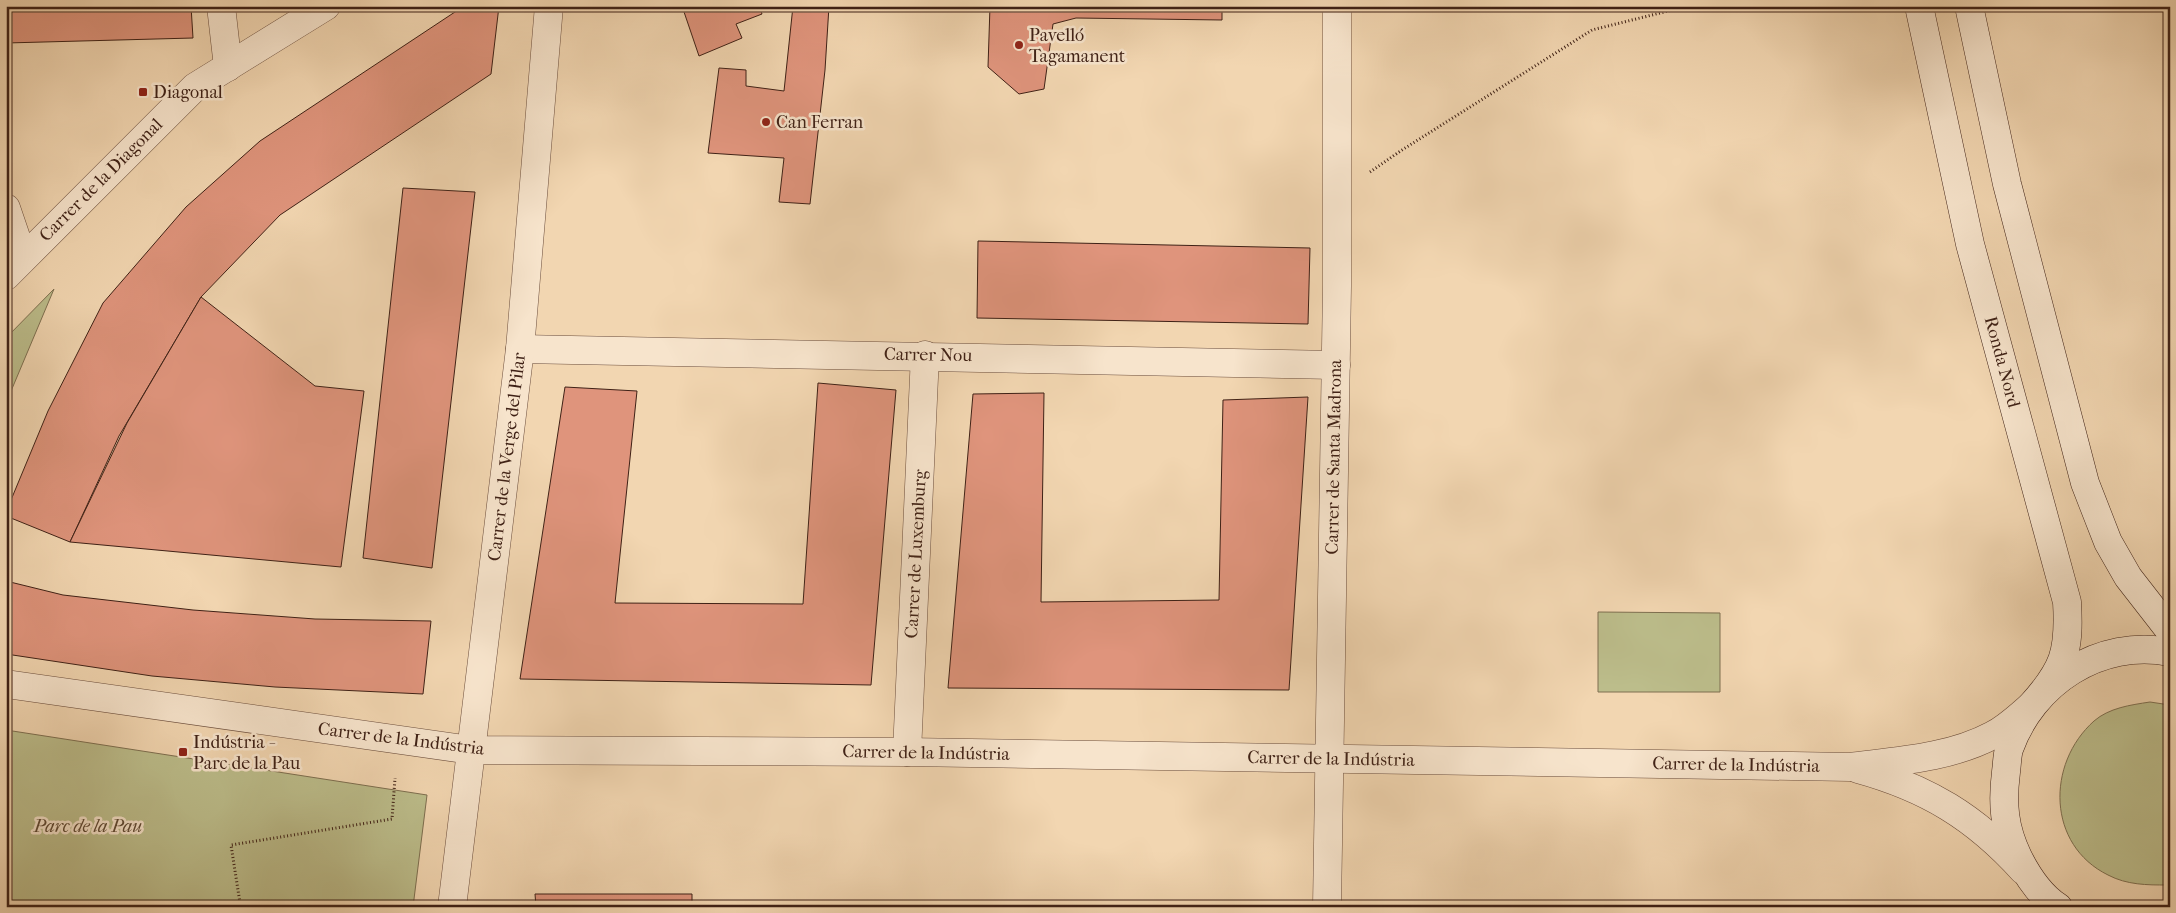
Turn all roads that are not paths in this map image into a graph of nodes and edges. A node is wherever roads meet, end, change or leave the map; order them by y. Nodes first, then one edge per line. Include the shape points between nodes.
1 (221, 6) edge
2 (326, 6) edge
3 (549, 6) edge
4 (1337, 6) edge
5 (1919, 6) edge
6 (1969, 6) edge
7 (228, 67) junction
8 (6, 208) edge
9 (15, 267) edge
10 (520, 349) junction
11 (925, 355) junction
12 (1336, 365) junction
13 (2170, 630) edge
14 (2170, 652) edge
15 (6, 684) edge
16 (2030, 707) junction
17 (471, 750) junction
18 (907, 752) junction
19 (1328, 759) junction
20 (1850, 767) junction
21 (2026, 873) junction
22 (452, 907) edge
23 (1327, 907) edge
24 (2058, 907) edge

1 - 7 street
2 - 7 street, Carrer de la Diagonal
3 - 10 street, Carrer de la Verge del Pilar
4 - 12 street, Carrer de Santa Madrona
5 - 16 street, Ronda Nord via 1970,244 2067,602 2069,631 2064,656 2057,675
6 - 13 street via 2007,184 2085,483 2108,542 2128,577
7 - 9 street, Carrer de la Diagonal via 195,87
8 - 9 street
10 - 11 street, Carrer Nou
10 - 17 street, Carrer de la Verge del Pilar
11 - 12 street, Carrer Nou
11 - 18 street, Carrer de Luxemburg
12 - 19 street, Carrer de Santa Madrona
14 - 16 street via 2150,648 2105,654 2065,674
15 - 17 street, Carrer de la Indústria
16 - 20 street via 1993,736 1971,744 1936,754
16 - 21 street via 2009,750 2003,798 2009,837
17 - 18 street, Carrer de la Indústria
17 - 22 street, Carrer de la Verge del Pilar
18 - 19 street, Carrer de la Indústria
19 - 20 street, Carrer de la Indústria
19 - 23 street, Carrer de Santa Madrona
20 - 21 street via 1903,784 1954,809 2003,848
21 - 24 street

